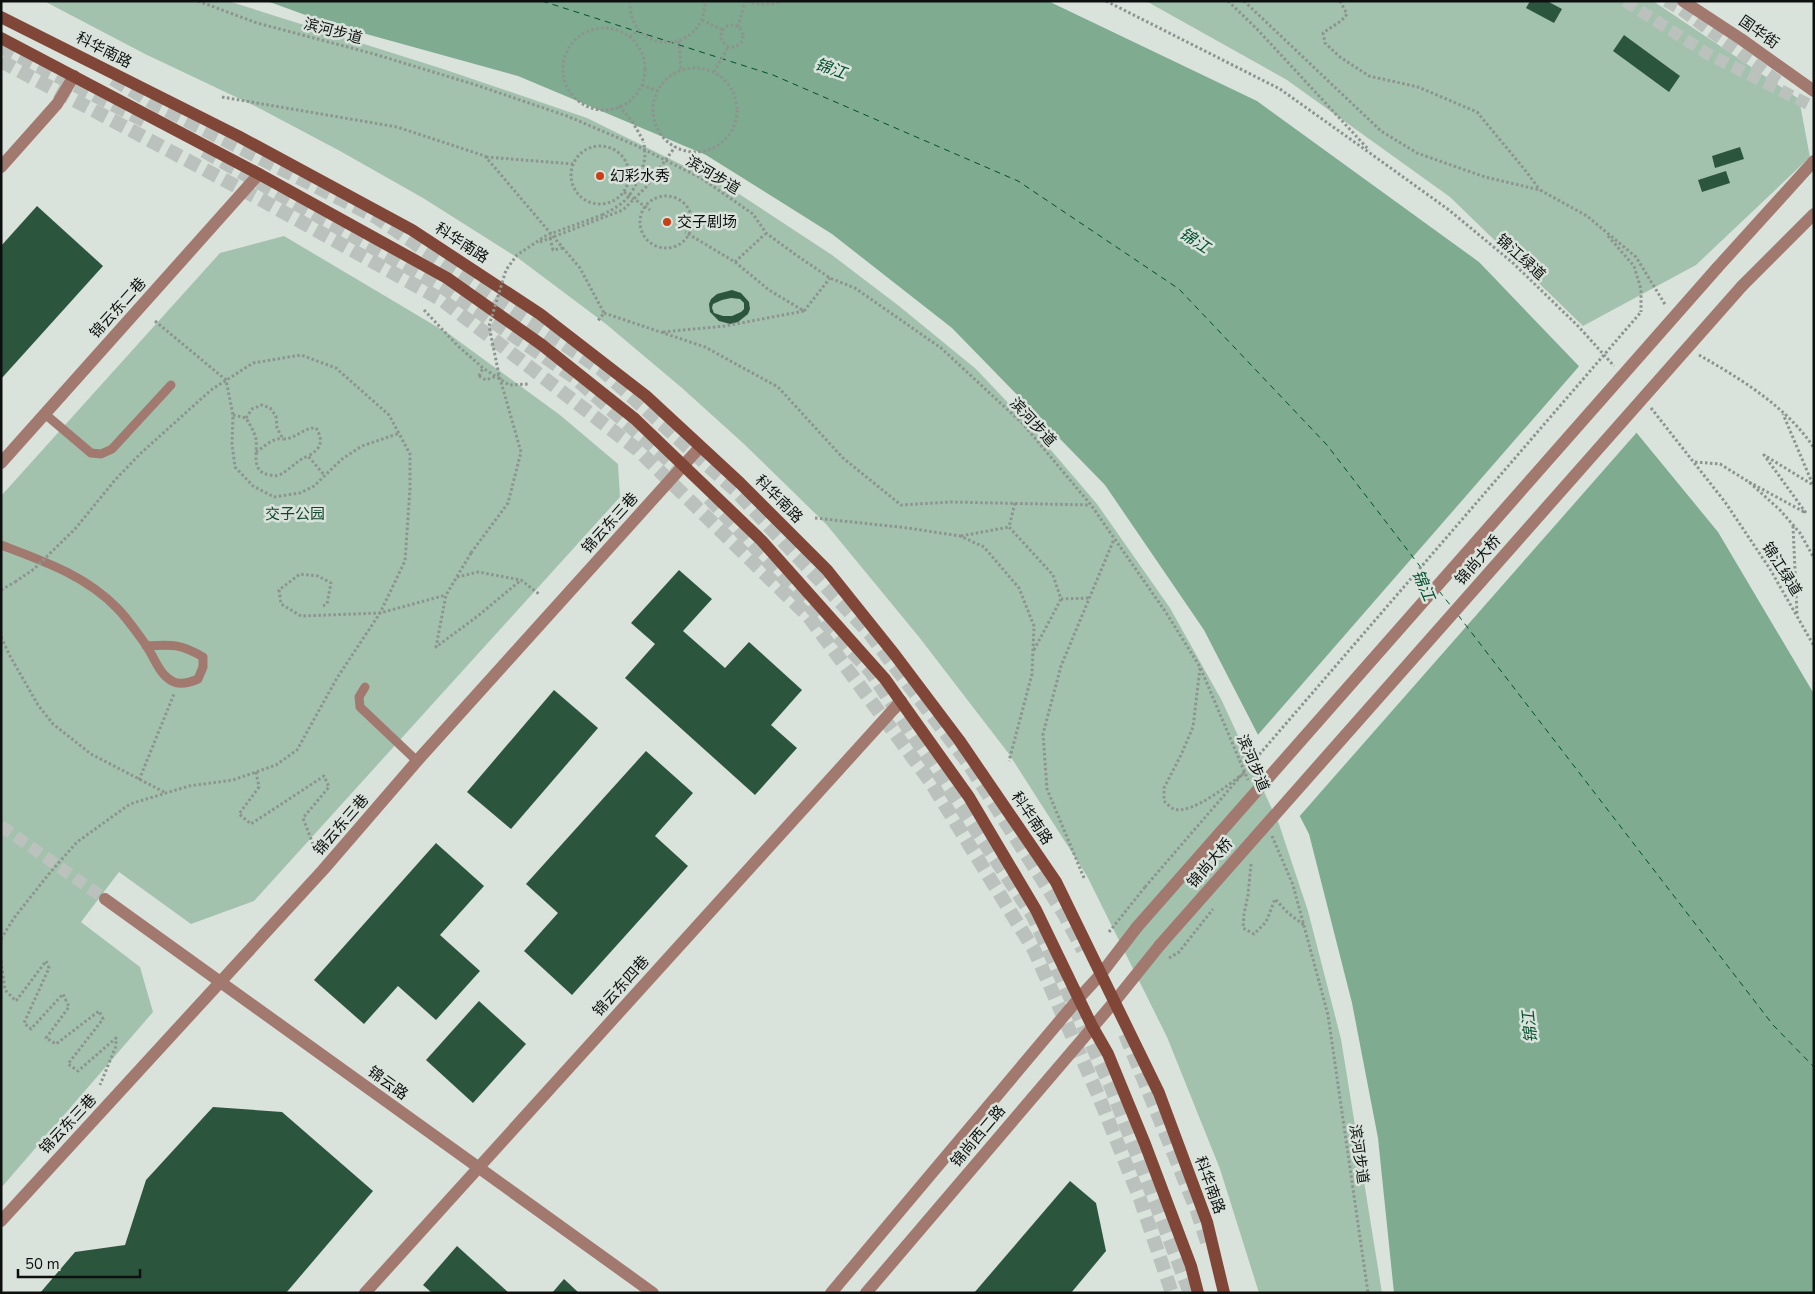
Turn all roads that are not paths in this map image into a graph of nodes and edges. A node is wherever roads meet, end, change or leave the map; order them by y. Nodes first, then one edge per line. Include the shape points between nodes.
1 (1684, 1) edge
2 (1, 17) edge
3 (1, 38) edge
4 (74, 76) junction
5 (1814, 91) edge
6 (1814, 161) edge
7 (1, 167) edge
8 (259, 174) junction
9 (1814, 214) edge
10 (171, 385) dead end
11 (46, 414) junction
12 (700, 447) junction
13 (1, 463) edge
14 (683, 465) junction
15 (1, 545) edge
16 (146, 646) junction
17 (365, 687) dead end
18 (901, 701) junction
19 (418, 761) junction
20 (105, 899) tunnel mouth
21 (1101, 974) junction
22 (219, 982) junction
23 (1079, 998) junction
24 (1115, 1000) junction
25 (1092, 1026) junction
26 (479, 1167) junction
27 (1, 1221) edge
28 (365, 1293) edge
29 (653, 1293) edge
30 (832, 1293) edge
31 (866, 1293) edge
32 (1198, 1293) edge
33 (1224, 1293) edge

1 - 5 street, 国华街
2 - 12 main road, 科华南路 via 238,136 412,230 566,333 646,396
3 - 4 main road
4 - 7 street via 57,104
4 - 8 main road
6 - 21 street, 锦尚大桥, bridge via 1716,268 1137,927
8 - 11 street, 锦云东二巷
8 - 14 main road via 447,278 557,357 635,419
9 - 24 street, 锦尚大桥, bridge via 1742,286
10 - 11 lane via 112,450 100,454 91,453
11 - 13 street, 锦云东二巷
12 - 14 street, 锦云东三巷
12 - 21 main road, 科华南路 via 740,482 827,570 895,655 959,740 1056,882
14 - 18 main road via 762,541
14 - 19 street, 锦云东三巷
15 - 16 lane via 80,578 117,608
16 - 16 lane via 158,667 173,682 188,683 198,679 203,657 186,647
17 - 19 lane via 359,697 360,707
18 - 23 main road via 969,797 1036,910
18 - 26 street, 锦云东四巷
19 - 22 street, 锦云东三巷
20 - 22 street, 锦云路
21 - 23 street, 锦尚大桥
21 - 24 main road, 科华南路
22 - 26 street, 锦云路
22 - 27 street, 锦云东三巷
23 - 25 main road
23 - 30 street, 锦尚大桥
24 - 25 street, 锦尚西二路
24 - 33 main road, 科华南路 via 1158,1093 1204,1212
25 - 31 street, 锦尚西二路
25 - 32 main road via 1108,1054 1146,1144
26 - 28 street, 锦云东四巷
26 - 29 street, 锦云路

